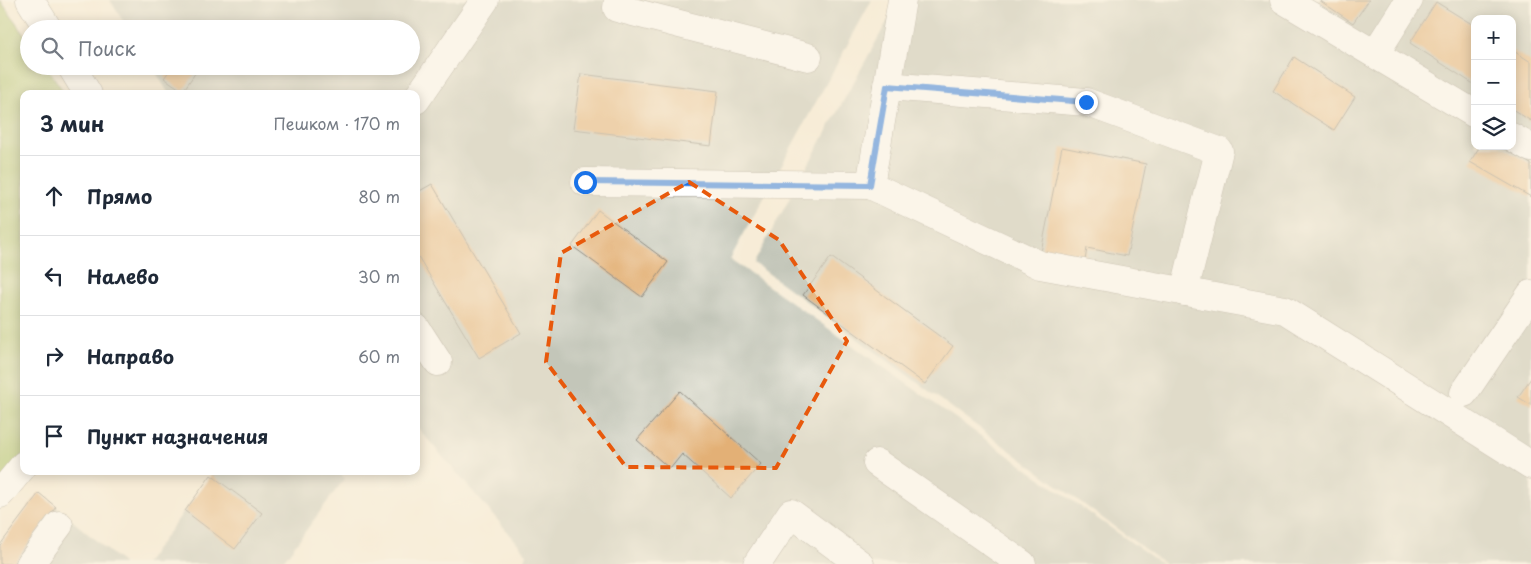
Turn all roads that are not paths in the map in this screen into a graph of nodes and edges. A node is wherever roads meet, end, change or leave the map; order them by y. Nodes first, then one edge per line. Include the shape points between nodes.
1 (30, 0) edge
2 (485, 0) edge
3 (618, 0) edge
4 (902, 0) edge
5 (1284, 0) edge
6 (1409, 0) edge
7 (42, 20) edge
8 (1375, 54) junction
9 (808, 57) dead end
10 (76, 75) edge
11 (887, 86) junction
12 (86, 90) edge
13 (420, 94) edge
14 (1471, 112) edge
15 (1516, 139) edge
16 (1531, 148) edge
17 (585, 182) dead end
18 (870, 185) junction
19 (1184, 292) junction
20 (1531, 294) edge
21 (420, 334) edge
22 (438, 362) dead end
23 (1464, 393) dead end
24 (877, 463) dead end
25 (1531, 465) edge
26 (20, 470) edge
27 (0, 494) edge
28 (59, 525) dead end
29 (30, 564) edge
30 (757, 564) edge
31 (860, 564) edge
32 (1022, 564) edge

1 - 7 lane
2 - 13 lane
3 - 9 lane via 616,8
4 - 11 lane
5 - 8 lane
6 - 8 lane
8 - 14 lane
10 - 12 lane
11 - 18 lane
11 - 19 lane via 1086,102 1219,151
15 - 16 lane
17 - 18 lane
18 - 19 lane via 1040,265
19 - 25 lane via 1285,310
20 - 23 lane
21 - 22 lane
24 - 32 lane
26 - 27 lane
28 - 29 lane
30 - 31 lane via 791,514

